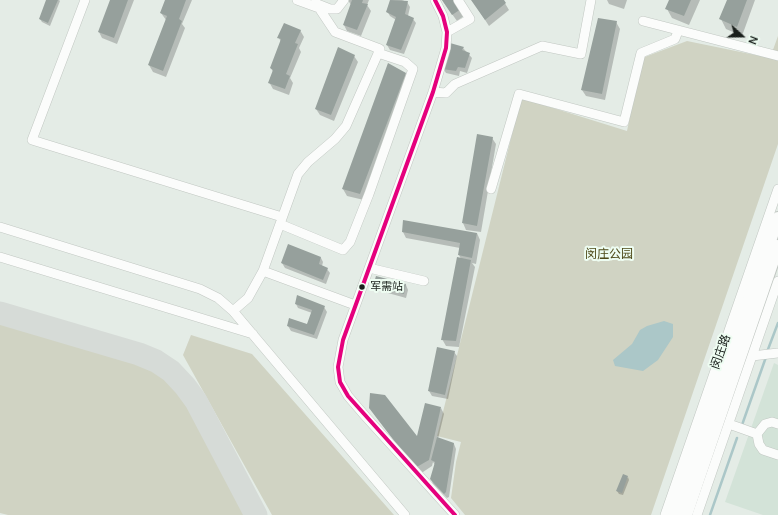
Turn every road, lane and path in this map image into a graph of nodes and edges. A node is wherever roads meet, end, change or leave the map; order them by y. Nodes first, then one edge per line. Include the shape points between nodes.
1 (85, 0) edge
2 (297, 0) edge
3 (308, 0) edge
4 (344, 0) edge
5 (435, 0) edge
6 (458, 0) edge
7 (591, 0) edge
8 (643, 21) dead end
9 (678, 31) junction
10 (447, 32) junction
11 (378, 53) junction
12 (778, 56) edge
13 (433, 92) junction
14 (491, 189) dead end
15 (778, 189) edge
16 (778, 218) edge
17 (281, 221) junction
18 (0, 227) edge
19 (778, 246) edge
20 (0, 257) edge
21 (369, 268) junction
22 (262, 271) junction
23 (764, 272) edge
24 (424, 281) dead end
25 (778, 282) edge
26 (355, 305) junction
27 (233, 311) junction
28 (253, 334) junction
29 (771, 354) edge
30 (752, 356) junction
31 (729, 424) junction
32 (778, 424) edge
33 (757, 434) junction
34 (778, 455) edge
35 (405, 515) edge
36 (455, 515) edge
37 (665, 515) edge
38 (674, 515) edge
39 (686, 515) edge
40 (697, 515) edge

1 - 17 street via 32,140
2 - 11 street via 319,8 335,32 380,49
3 - 4 street via 330,9 337,8
5 - 10 street
6 - 10 street via 470,19
7 - 13 street via 581,54 542,46 455,84 446,93
8 - 9 street
9 - 12 street
9 - 14 street via 675,39 641,53 624,122 519,94
10 - 13 street via 446,48
11 - 17 street via 346,126 298,174
11 - 17 street via 406,62 414,69 350,242 343,250
13 - 21 street
15 - 23 street, 闵庄路
16 - 23 main road, 闵庄路
17 - 22 street
18 - 27 street via 200,289 218,298
19 - 23 main road, 闵庄路
20 - 28 street
21 - 24 street
21 - 26 street
22 - 26 street
22 - 27 street via 248,298
23 - 37 street, 闵庄路
23 - 38 main road, 闵庄路
23 - 39 main road, 闵庄路
25 - 30 street
26 - 36 street via 340,355 340,382 366,417
27 - 28 street
28 - 35 street
29 - 30 street
30 - 31 street
31 - 33 street
31 - 40 street
32 - 33 street via 765,424
33 - 34 street via 763,450

